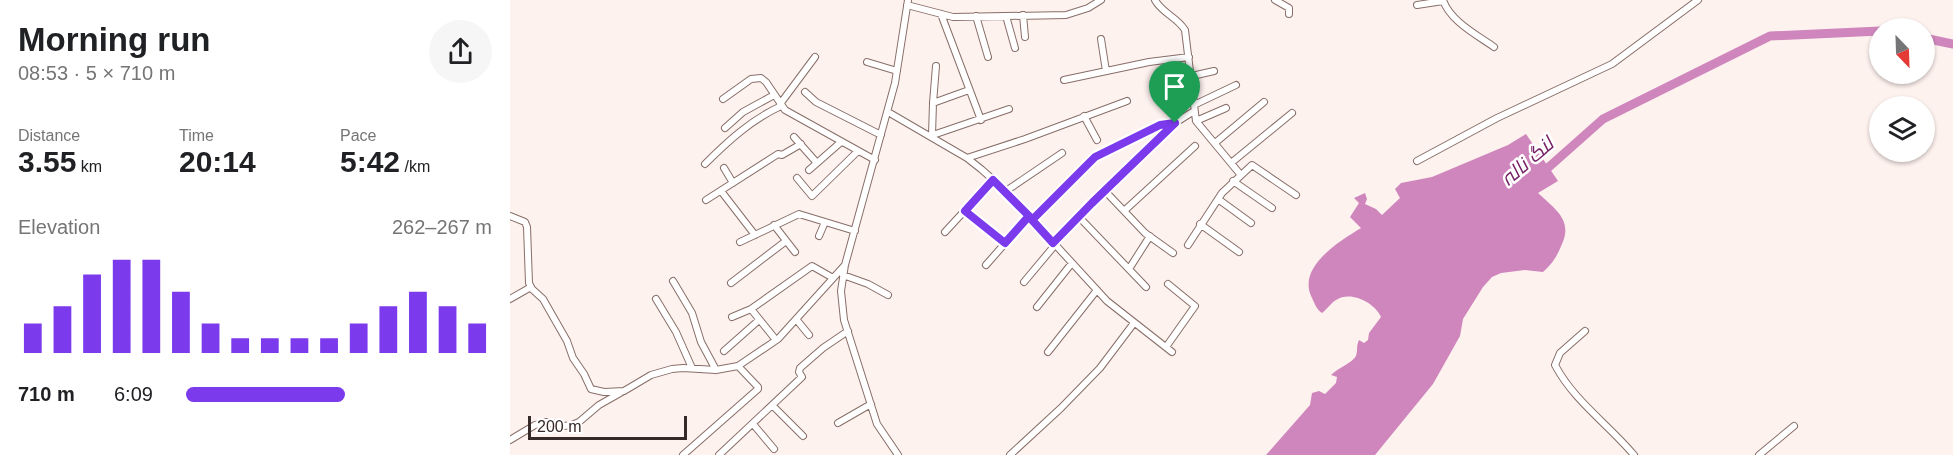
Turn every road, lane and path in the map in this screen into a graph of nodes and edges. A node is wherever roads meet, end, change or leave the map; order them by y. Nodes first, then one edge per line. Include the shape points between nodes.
1 (1101, 0) edge
2 (1155, 0) edge
3 (1275, 0) edge
4 (1698, 0) edge
5 (1443, 1) edge
6 (907, 3) edge
7 (1417, 5) dead end
8 (941, 14) junction
9 (1289, 14) dead end
10 (1023, 15) junction
11 (976, 16) junction
12 (1006, 16) junction
13 (1025, 37) dead end
14 (1101, 39) dead end
15 (1494, 47) dead end
16 (1015, 48) dead end
17 (815, 57) dead end
18 (988, 57) dead end
19 (1189, 57) junction
20 (867, 62) dead end
21 (936, 66) dead end
22 (897, 71) junction
23 (1106, 71) junction
24 (1214, 71) dead end
25 (1192, 76) junction
26 (1064, 80) dead end
27 (1236, 85) dead end
28 (969, 90) junction
29 (805, 92) dead end
30 (774, 95) junction
31 (723, 99) dead end
32 (1127, 100) dead end
33 (1264, 102) dead end
34 (933, 103) junction
35 (780, 105) junction
36 (1194, 108) junction
37 (1227, 108) dead end
38 (1009, 109) dead end
39 (888, 112) junction
40 (1292, 113) dead end
41 (1084, 116) junction
42 (981, 120) junction
43 (1196, 121) junction
44 (1175, 123) junction
45 (725, 128) dead end
46 (881, 135) junction
47 (931, 136) junction
48 (794, 137) dead end
49 (1097, 140) dead end
50 (841, 142) junction
51 (1215, 143) junction
52 (801, 144) junction
53 (1194, 146) dead end
54 (858, 151) junction
55 (1062, 153) dead end
56 (967, 158) junction
57 (875, 160) junction
58 (1417, 160) dead end
59 (817, 163) junction
60 (1231, 163) junction
61 (705, 164) dead end
62 (724, 168) dead end
63 (809, 170) dead end
64 (1240, 174) junction
65 (797, 178) dead end
66 (993, 180) junction
67 (1233, 181) junction
68 (733, 183) junction
69 (721, 191) junction
70 (1006, 191) junction
71 (1104, 191) junction
72 (1296, 195) dead end
73 (1218, 199) junction
74 (706, 200) dead end
75 (1272, 208) dead end
76 (965, 211) junction
77 (1124, 211) junction
78 (510, 216) edge
79 (1079, 217) junction
80 (1030, 218) junction
81 (825, 222) junction
82 (1251, 223) dead end
83 (1200, 224) junction
84 (774, 225) junction
85 (855, 231) junction
86 (945, 232) dead end
87 (755, 235) junction
88 (819, 236) dead end
89 (1150, 236) junction
90 (786, 241) junction
91 (740, 242) dead end
92 (1005, 243) junction
93 (1054, 244) junction
94 (1188, 245) dead end
95 (795, 252) dead end
96 (1239, 252) dead end
97 (1173, 253) dead end
98 (1072, 263) junction
99 (845, 265) junction
100 (986, 265) dead end
101 (1129, 269) junction
102 (843, 275) junction
103 (833, 278) junction
104 (673, 280) dead end
105 (1024, 282) dead end
106 (731, 283) dead end
107 (1168, 284) dead end
108 (531, 287) junction
109 (1146, 287) dead end
110 (1097, 290) junction
111 (888, 295) dead end
112 (510, 299) edge
113 (656, 299) dead end
114 (1037, 307) dead end
115 (751, 309) junction
116 (732, 317) dead end
117 (796, 319) junction
118 (759, 320) junction
119 (1134, 322) junction
120 (848, 331) junction
121 (1585, 331) dead end
122 (809, 335) dead end
123 (776, 340) junction
124 (1166, 348) junction
125 (724, 351) dead end
126 (1048, 352) dead end
127 (1172, 352) dead end
128 (738, 366) junction
129 (692, 368) junction
130 (716, 370) junction
131 (624, 391) junction
132 (871, 404) junction
133 (772, 405) junction
134 (838, 423) dead end
135 (753, 424) junction
136 (1794, 426) dead end
137 (803, 436) dead end
138 (510, 440) edge
139 (774, 449) dead end
140 (682, 455) edge
141 (719, 455) edge
142 (897, 455) edge
143 (1010, 455) edge
144 (1634, 455) edge
145 (1759, 455) edge

1 - 10 street via 1074,14
2 - 19 street via 1184,26
3 - 9 street via 1289,8
4 - 58 street via 1612,64
5 - 7 street
5 - 15 street via 1454,18
6 - 8 street
6 - 22 street
8 - 11 street
8 - 28 street
10 - 12 street
10 - 13 street
11 - 12 street
11 - 18 street
12 - 16 street
14 - 23 street
17 - 35 street
19 - 23 street
19 - 25 street
20 - 22 street
21 - 34 street
22 - 39 street
23 - 26 street
24 - 25 street
25 - 36 street
27 - 36 street
28 - 34 street
28 - 42 street
29 - 46 street via 816,102
30 - 31 street via 766,82 757,77
30 - 35 street
30 - 45 street via 743,112
32 - 41 street
33 - 51 street
34 - 47 street
35 - 50 street
35 - 61 street via 753,121
36 - 43 street
36 - 44 street
37 - 43 street
38 - 42 street
39 - 46 street
39 - 47 street
40 - 60 street
41 - 49 street
41 - 56 street
42 - 47 street
43 - 51 street
44 - 71 street
44 - 80 street via 1160,125 1095,157
46 - 57 street
47 - 56 street
48 - 52 street
50 - 54 street
50 - 59 street
51 - 60 street
52 - 59 street
52 - 68 street
53 - 77 street
54 - 57 street
54 - 65 street via 812,196
55 - 70 street
56 - 66 street
57 - 85 street
59 - 63 street
60 - 64 street
62 - 68 street
64 - 67 street
64 - 72 street via 1252,165
66 - 70 street
66 - 76 street
67 - 73 street
67 - 75 street
68 - 69 street
69 - 74 street
69 - 87 street
70 - 80 street
71 - 77 street
71 - 79 street
73 - 82 street
73 - 83 street
76 - 86 street
76 - 92 street
77 - 89 street
78 - 108 street via 525,222 527,227
79 - 93 street
79 - 101 street
80 - 92 street
80 - 93 street
81 - 84 street via 799,214
81 - 85 street
81 - 88 street
83 - 94 street
83 - 96 street
84 - 87 street
84 - 90 street
85 - 99 street
87 - 91 street
89 - 97 street
89 - 101 street
90 - 95 street
90 - 106 street
92 - 100 street
93 - 98 street
93 - 105 street
98 - 110 street
98 - 114 street
99 - 102 street
99 - 103 street
101 - 109 street
102 - 111 street
102 - 120 street via 841,291
103 - 115 street via 812,266
103 - 117 street
104 - 130 street
107 - 124 street via 1196,306
108 - 112 street
108 - 131 street via 543,299 591,389
110 - 119 street
110 - 126 street
113 - 129 street
115 - 116 street
115 - 118 street
117 - 122 street
117 - 123 street
118 - 123 street
118 - 125 street
119 - 124 street
119 - 143 street via 1100,368
120 - 132 street
120 - 133 street via 800,368 802,377
121 - 144 street via 1560,353 1555,365 1575,395
123 - 128 street
124 - 127 street
128 - 130 street
128 - 140 street via 758,389
129 - 130 street
129 - 131 street via 651,375
131 - 138 street via 572,425 546,422
132 - 134 street
132 - 142 street via 877,424
133 - 135 street
133 - 137 street
135 - 139 street
135 - 141 street
136 - 145 street

